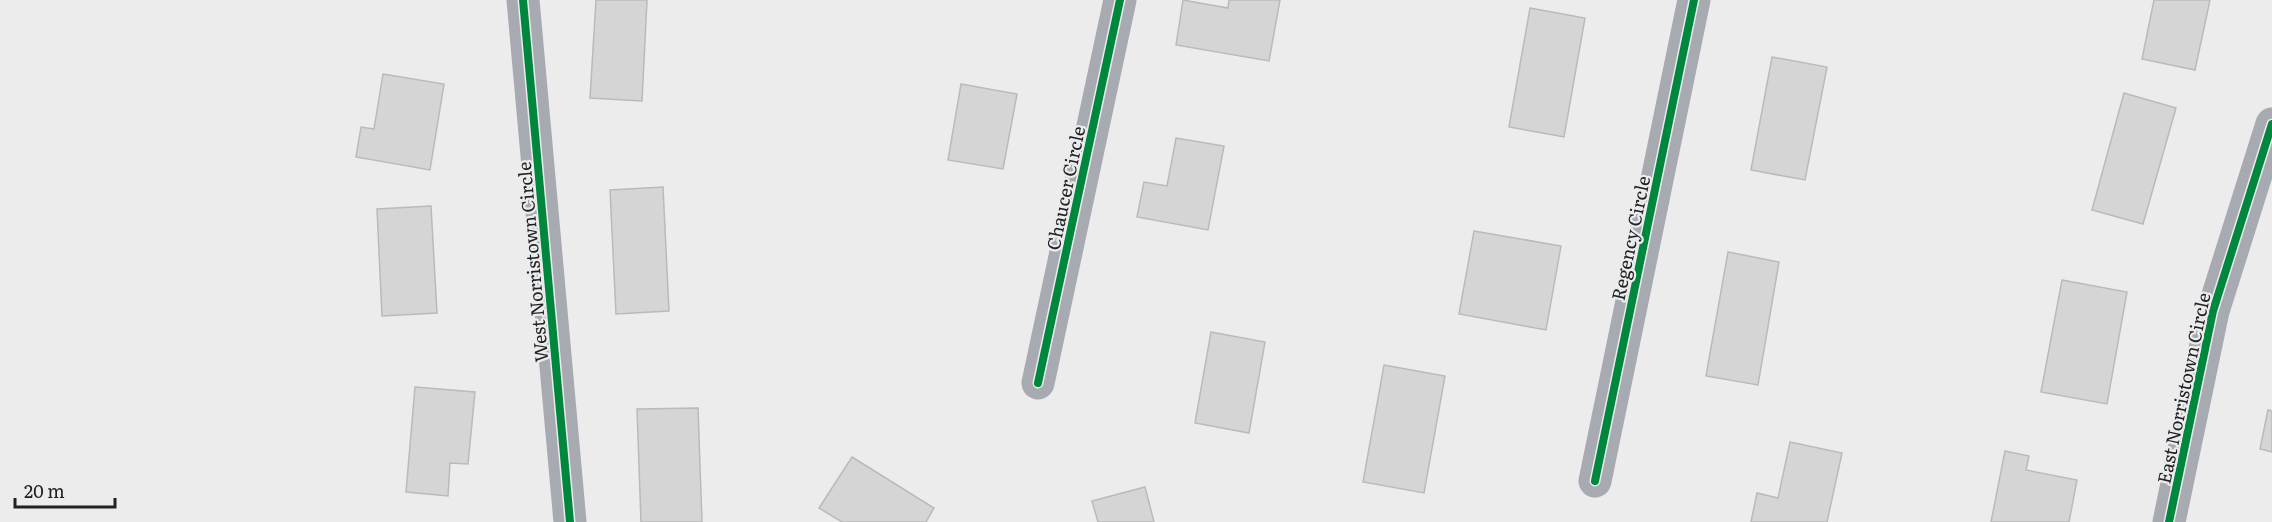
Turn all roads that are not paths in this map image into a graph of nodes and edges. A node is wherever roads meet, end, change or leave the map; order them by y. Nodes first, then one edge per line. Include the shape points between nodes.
1 (523, 0) edge
2 (1120, 0) edge
3 (1694, 0) edge
4 (2272, 124) edge
5 (1038, 383) dead end
6 (1595, 481) dead end
7 (570, 522) edge
8 (2169, 522) edge

1 - 7 street, West Norristown Circle
2 - 5 street, Chaucer Circle
3 - 6 street, Regency Circle
4 - 8 street, East Norristown Circle via 2213,311

